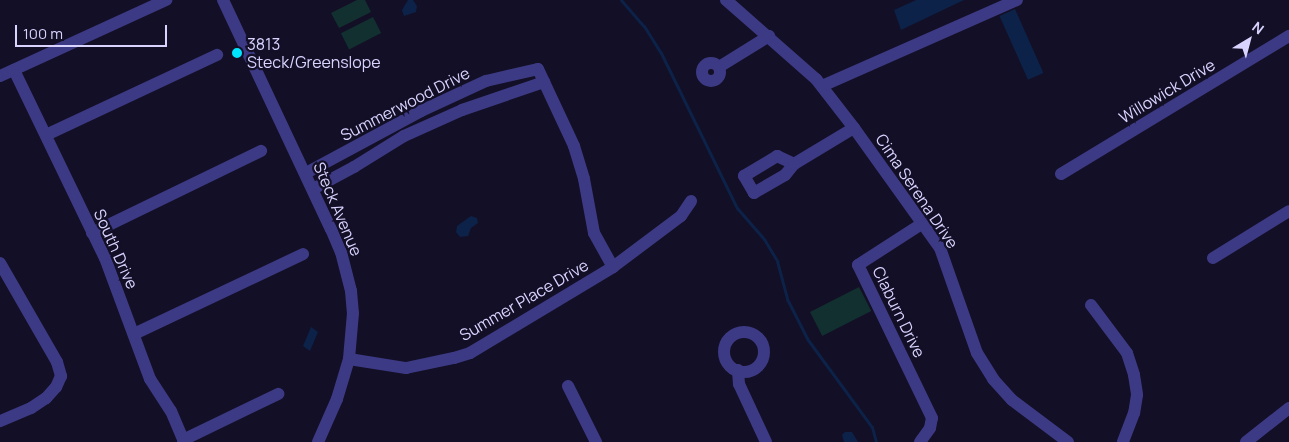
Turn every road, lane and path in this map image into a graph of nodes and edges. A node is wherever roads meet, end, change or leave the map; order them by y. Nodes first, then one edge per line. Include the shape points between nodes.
1 (166, 0) edge
2 (223, 0) edge
3 (726, 0) edge
4 (1017, 0) edge
5 (769, 36) junction
6 (1289, 36) edge
7 (217, 55) dead end
8 (719, 67) dead end
9 (14, 70) junction
10 (0, 76) edge
11 (544, 82) junction
12 (822, 86) junction
13 (854, 128) junction
14 (46, 135) junction
15 (261, 151) dead end
16 (794, 164) dead end
17 (306, 173) junction
18 (1061, 174) dead end
19 (313, 189) junction
20 (691, 201) dead end
21 (1289, 211) edge
22 (923, 223) junction
23 (92, 233) junction
24 (303, 254) dead end
25 (1213, 258) dead end
26 (0, 263) edge
27 (613, 267) junction
28 (1091, 305) dead end
29 (134, 334) junction
30 (349, 359) junction
31 (738, 370) dead end
32 (568, 386) dead end
33 (278, 394) dead end
34 (1289, 408) edge
35 (0, 421) edge
36 (184, 441) edge
37 (318, 442) edge
38 (596, 442) edge
39 (766, 442) edge
40 (920, 442) edge
41 (1068, 442) edge
42 (1123, 442) edge
43 (1246, 442) edge

1 - 9 street
2 - 17 street, Steck Avenue
3 - 5 street, Cima Serena Drive
4 - 12 street
5 - 8 street
5 - 12 street, Cima Serena Drive
6 - 18 street, Willowick Drive
7 - 14 street
9 - 10 street
9 - 14 street, South Drive
11 - 17 street, Summerwood Drive via 538,69 486,81 421,111
11 - 19 street, Summerwood Drive via 462,110 404,136
11 - 27 street via 574,146 584,178 594,233
12 - 13 street, Cima Serena Drive
13 - 16 street
13 - 22 street, Cima Serena Drive
14 - 23 street, South Drive
15 - 23 street
17 - 19 street, Steck Avenue
19 - 30 street, Steck Avenue via 342,252 351,291 353,313
20 - 27 street, Summer Place Drive via 681,216
21 - 25 street
22 - 40 street, Claburn Drive via 858,264 932,418 930,428
22 - 41 street, Cima Serena Drive via 940,248 977,353 993,378 1012,400
23 - 29 street, South Drive
24 - 29 street
26 - 35 street via 58,362 61,376 46,398
27 - 30 street, Summer Place Drive via 484,345 454,358 406,368
28 - 42 street via 1127,353 1134,375 1137,395
29 - 36 street, South Drive via 150,379 171,411
30 - 37 street, Steck Avenue via 340,392
31 - 39 street via 739,384
32 - 38 street
33 - 36 street
34 - 43 street

